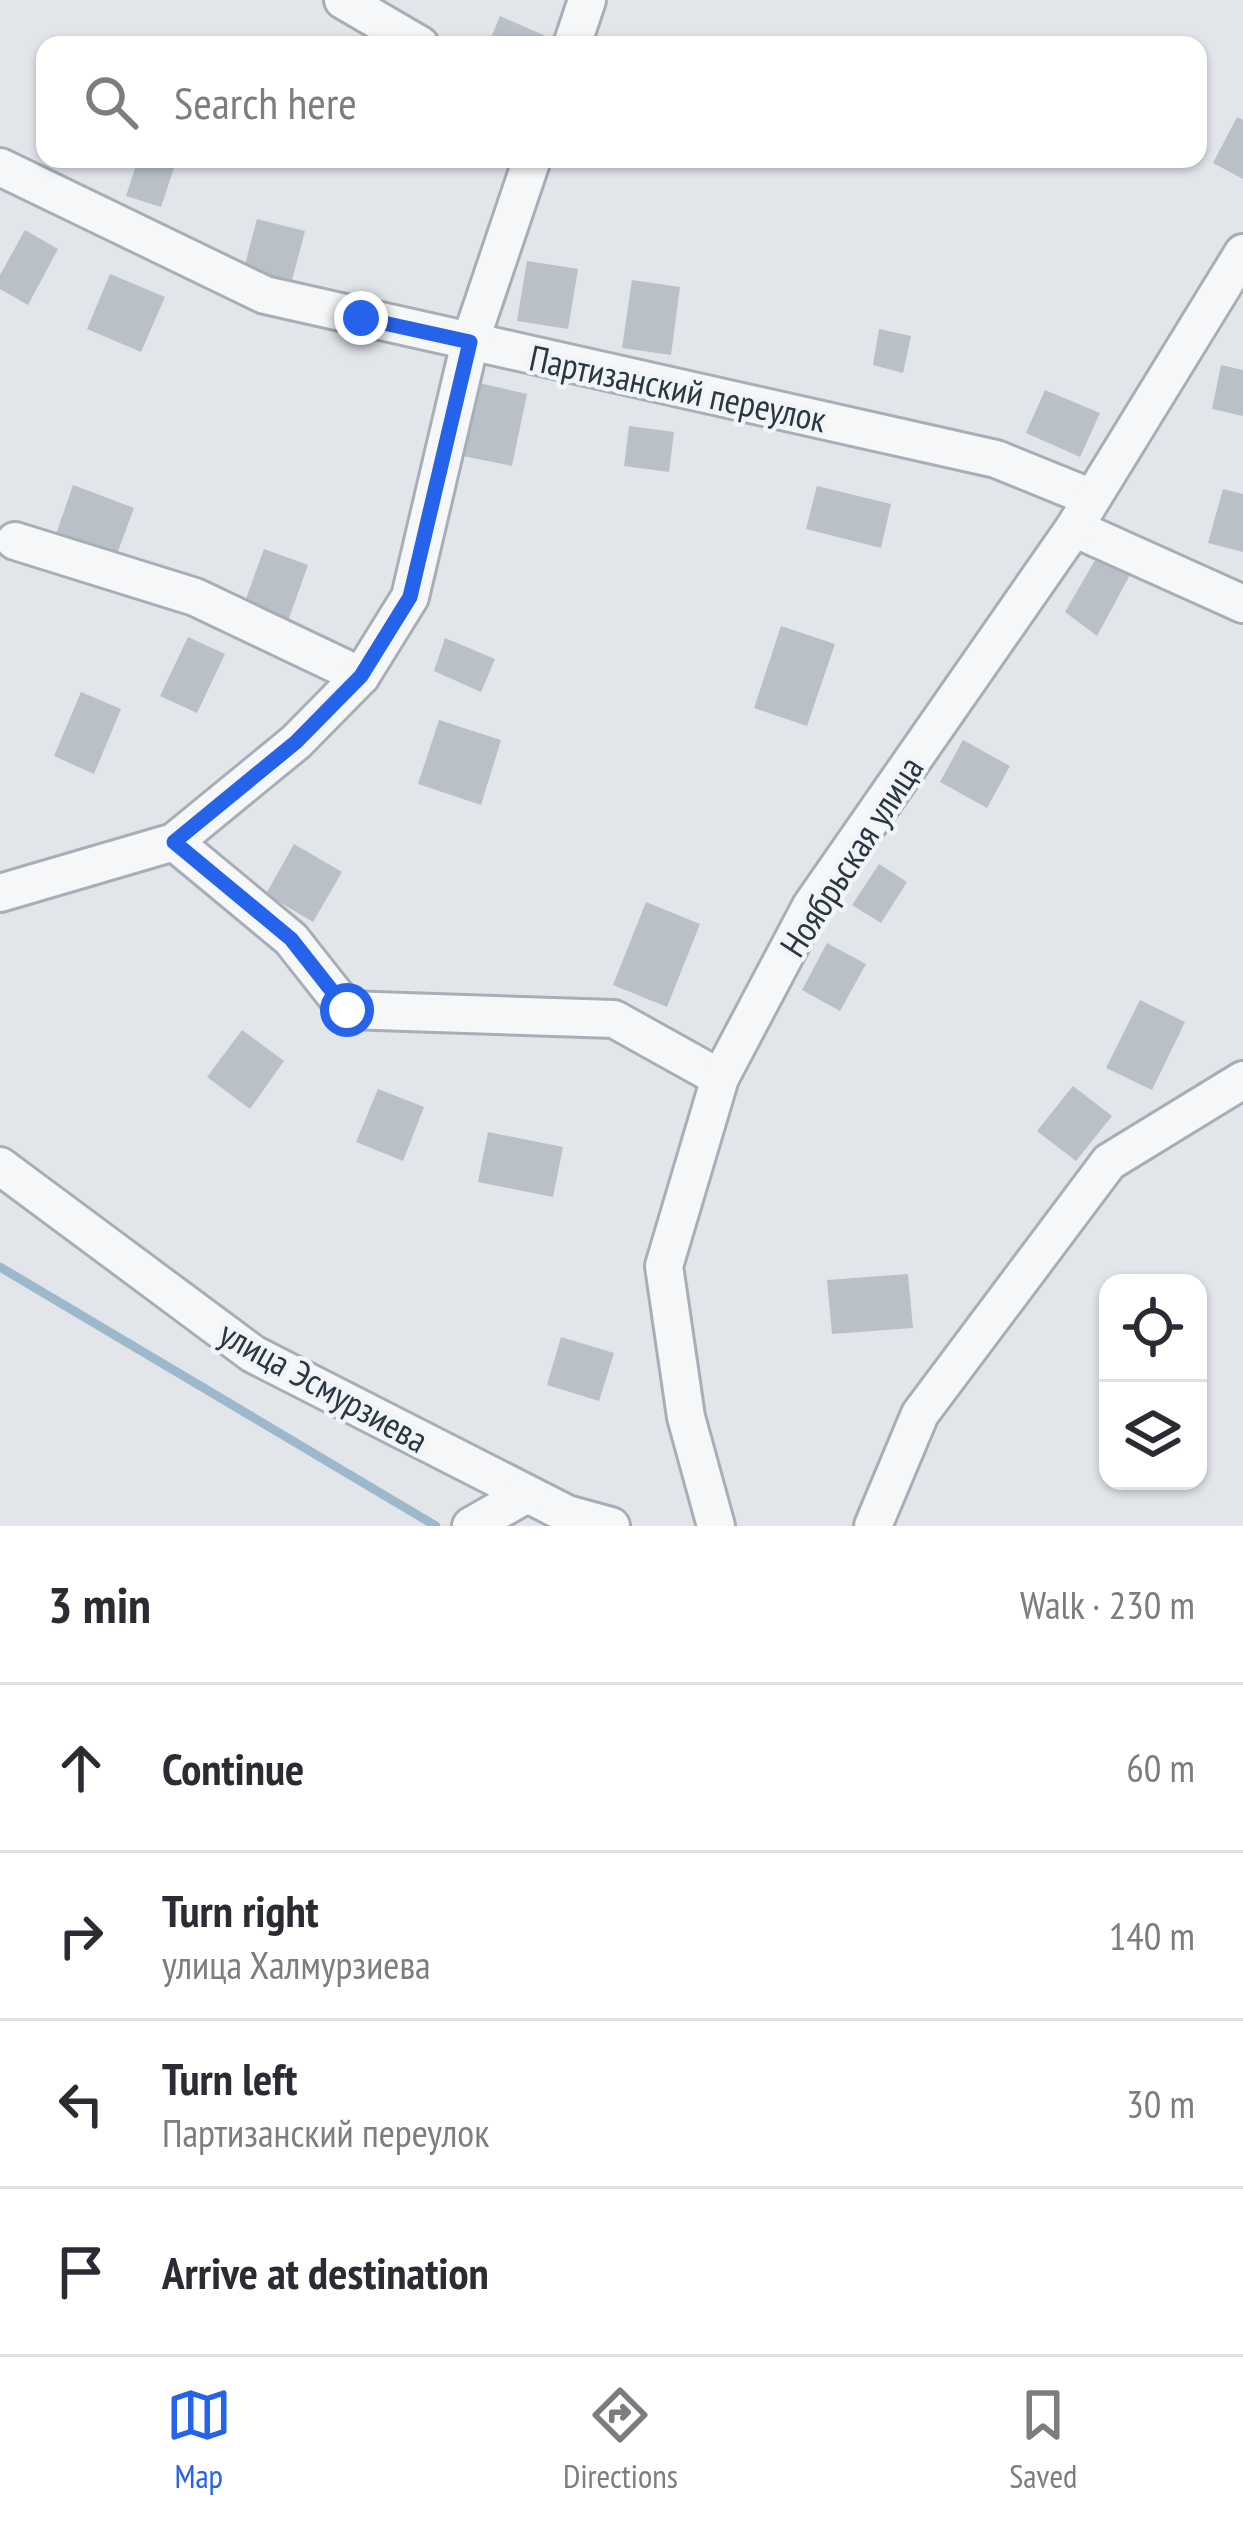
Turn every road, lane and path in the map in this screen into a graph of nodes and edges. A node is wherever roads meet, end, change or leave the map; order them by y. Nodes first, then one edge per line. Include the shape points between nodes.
1 (343, 0) edge
2 (587, 0) edge
3 (405, 36) edge
4 (575, 36) edge
5 (0, 166) edge
6 (529, 168) edge
7 (1243, 253) edge
8 (470, 342) junction
9 (1083, 513) junction
10 (15, 541) dead end
11 (1243, 604) edge
12 (361, 676) junction
13 (174, 842) junction
14 (0, 893) edge
15 (720, 1078) junction
16 (1243, 1081) edge
17 (0, 1166) edge
18 (527, 1494) junction
19 (471, 1526) edge
20 (610, 1526) edge
21 (716, 1526) edge
22 (873, 1526) edge

1 - 3 street
2 - 4 street
5 - 8 street, Партизанский переулок via 265,295
6 - 8 street
7 - 9 street, Ноябрьская улица
8 - 9 street, Партизанский переулок via 996,459
8 - 12 street via 410,597
9 - 11 street, Партизанский переулок
9 - 15 street, Ноябрьская улица via 811,906
10 - 12 street via 195,597
12 - 13 street via 296,742
13 - 14 street
13 - 15 street via 291,939 347,1010 614,1019
15 - 21 street, Ноябрьская улица via 664,1266 686,1417
16 - 22 street via 1109,1162 920,1414
17 - 18 street, улица Эсмурзиева via 253,1354
18 - 19 street
18 - 20 street, улица Эсмурзиева

